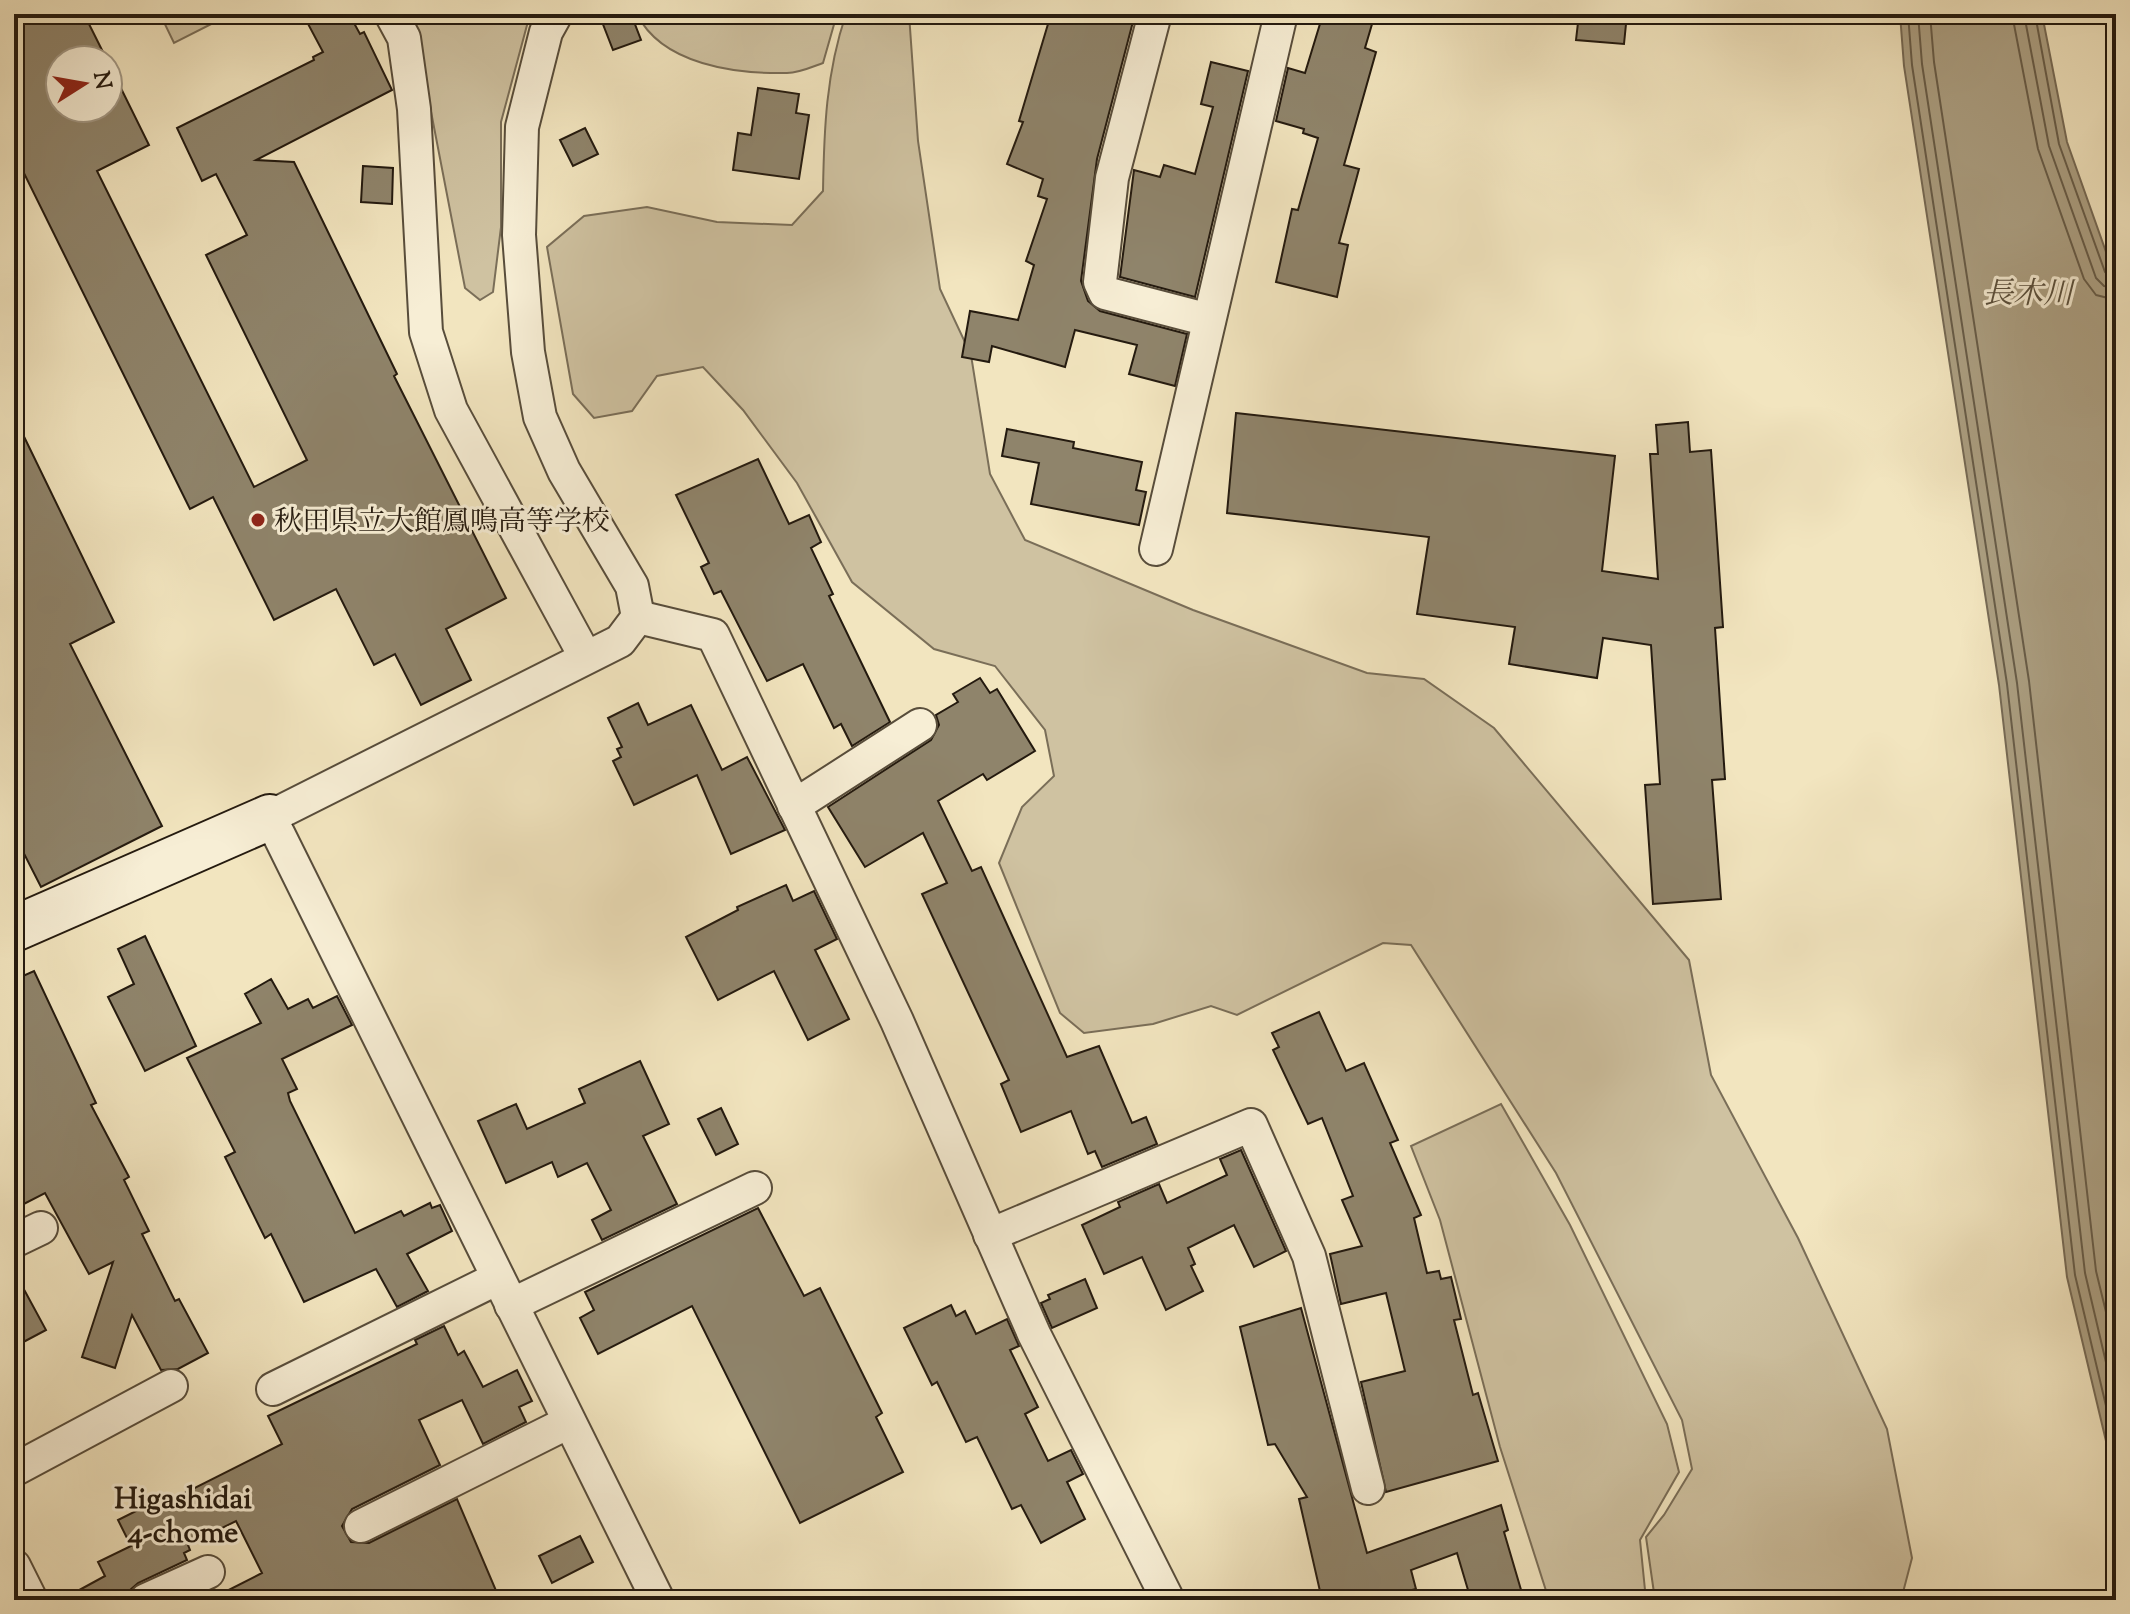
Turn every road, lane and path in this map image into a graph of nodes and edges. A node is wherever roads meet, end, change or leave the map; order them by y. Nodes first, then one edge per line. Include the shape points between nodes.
1 (391, 14) edge
2 (556, 14) edge
3 (1155, 14) edge
4 (1281, 14) edge
5 (1209, 320) junction
6 (1156, 549) dead end
7 (638, 617) junction
8 (585, 656) junction
9 (920, 725) dead end
10 (794, 806) junction
11 (270, 817) junction
12 (14, 929) edge
13 (755, 1188) dead end
14 (990, 1235) junction
15 (505, 1291) junction
16 (171, 1386) dead end
17 (273, 1389) dead end
18 (569, 1422) junction
19 (14, 1470) edge
20 (1368, 1488) dead end
21 (361, 1526) dead end
22 (14, 1566) edge
23 (208, 1572) dead end
24 (31, 1600) edge
25 (146, 1600) edge
26 (658, 1600) edge
27 (1168, 1600) edge

1 - 8 street via 404,38 414,109 426,332 451,410
2 - 7 street via 546,32 522,127 519,235 528,352 540,417 564,471 632,586
3 - 5 street via 1112,178 1100,282 1105,293
4 - 5 street
5 - 6 street
7 - 8 street via 620,641
7 - 10 street via 713,635
8 - 11 street
9 - 10 street
10 - 14 street via 897,1021
11 - 12 street
11 - 15 street
13 - 15 street
14 - 20 street via 1251,1125 1309,1256
14 - 27 street
15 - 17 street
15 - 18 street
16 - 19 street
18 - 21 street
18 - 26 street
22 - 24 street
23 - 25 street

